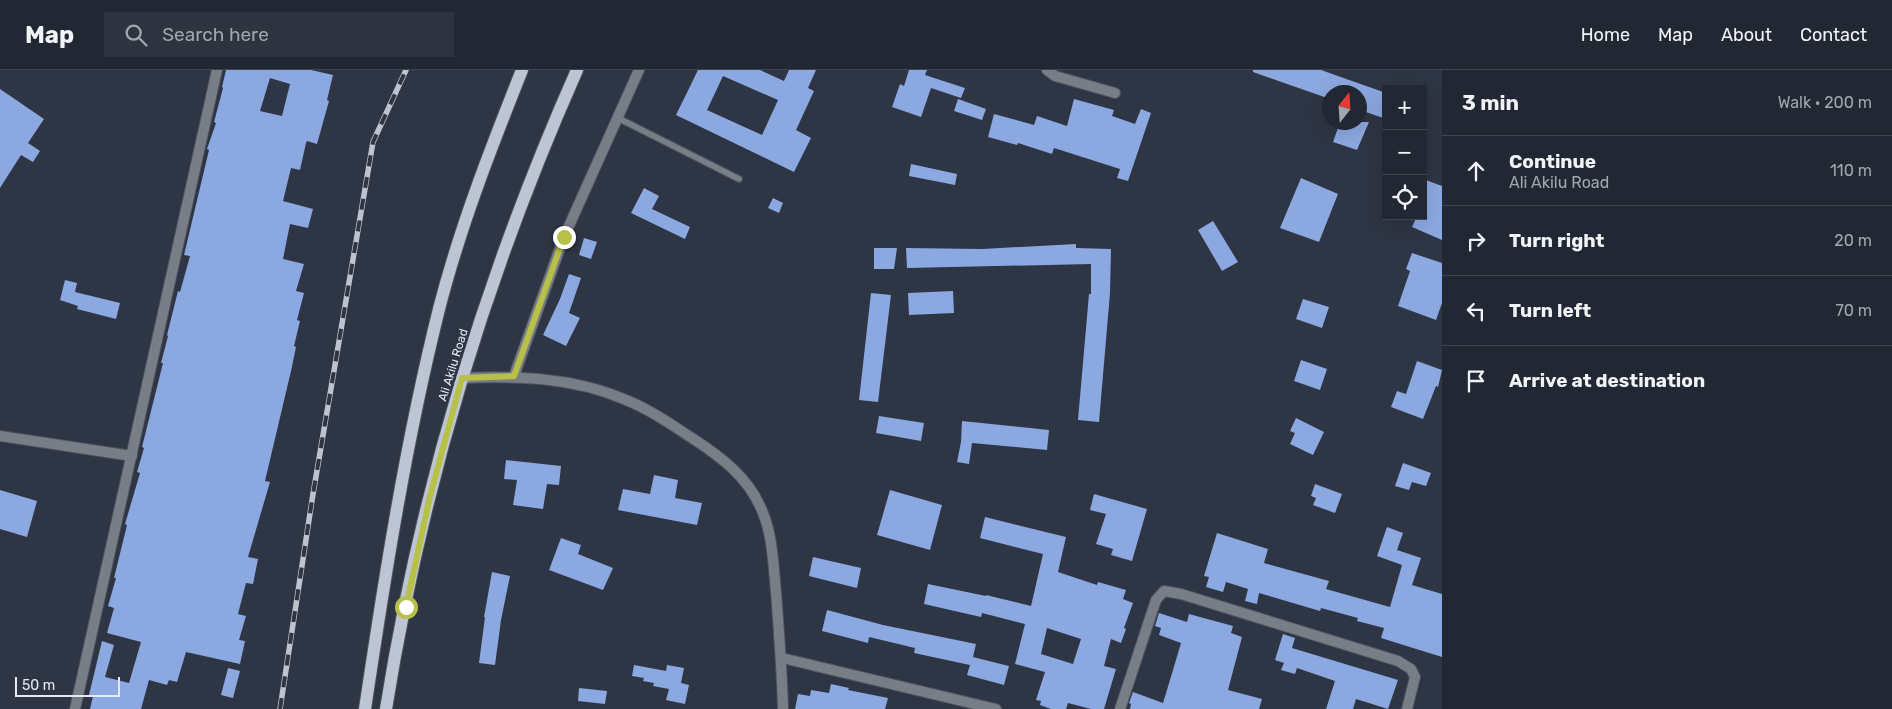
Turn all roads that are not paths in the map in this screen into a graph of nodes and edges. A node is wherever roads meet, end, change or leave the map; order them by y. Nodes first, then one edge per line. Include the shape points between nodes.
1 (217, 70) edge
2 (522, 70) edge
3 (577, 70) edge
4 (639, 70) edge
5 (1047, 70) edge
6 (1115, 93) dead end
7 (618, 118) junction
8 (739, 179) dead end
9 (514, 376) junction
10 (462, 378) junction
11 (0, 436) edge
12 (132, 456) junction
13 (782, 658) junction
14 (75, 709) edge
15 (365, 709) edge
16 (386, 709) edge
17 (783, 709) edge
18 (996, 709) edge
19 (1120, 709) edge
20 (1407, 709) edge

1 - 12 street
2 - 15 main road, Ali Akilu Road via 466,218 440,307 391,535
3 - 10 main road, Ali Akilu Road via 546,141
4 - 7 street
5 - 6 street via 1055,76
7 - 8 lane
7 - 9 street via 564,237
9 - 10 street
9 - 13 street via 593,388 626,399 658,415 716,454 748,484 770,536
10 - 16 main road, Ali Akilu Road via 430,496
11 - 12 street
12 - 14 street
13 - 17 street
13 - 18 street
19 - 20 street via 1156,600 1164,591 1398,661 1411,669 1415,677

